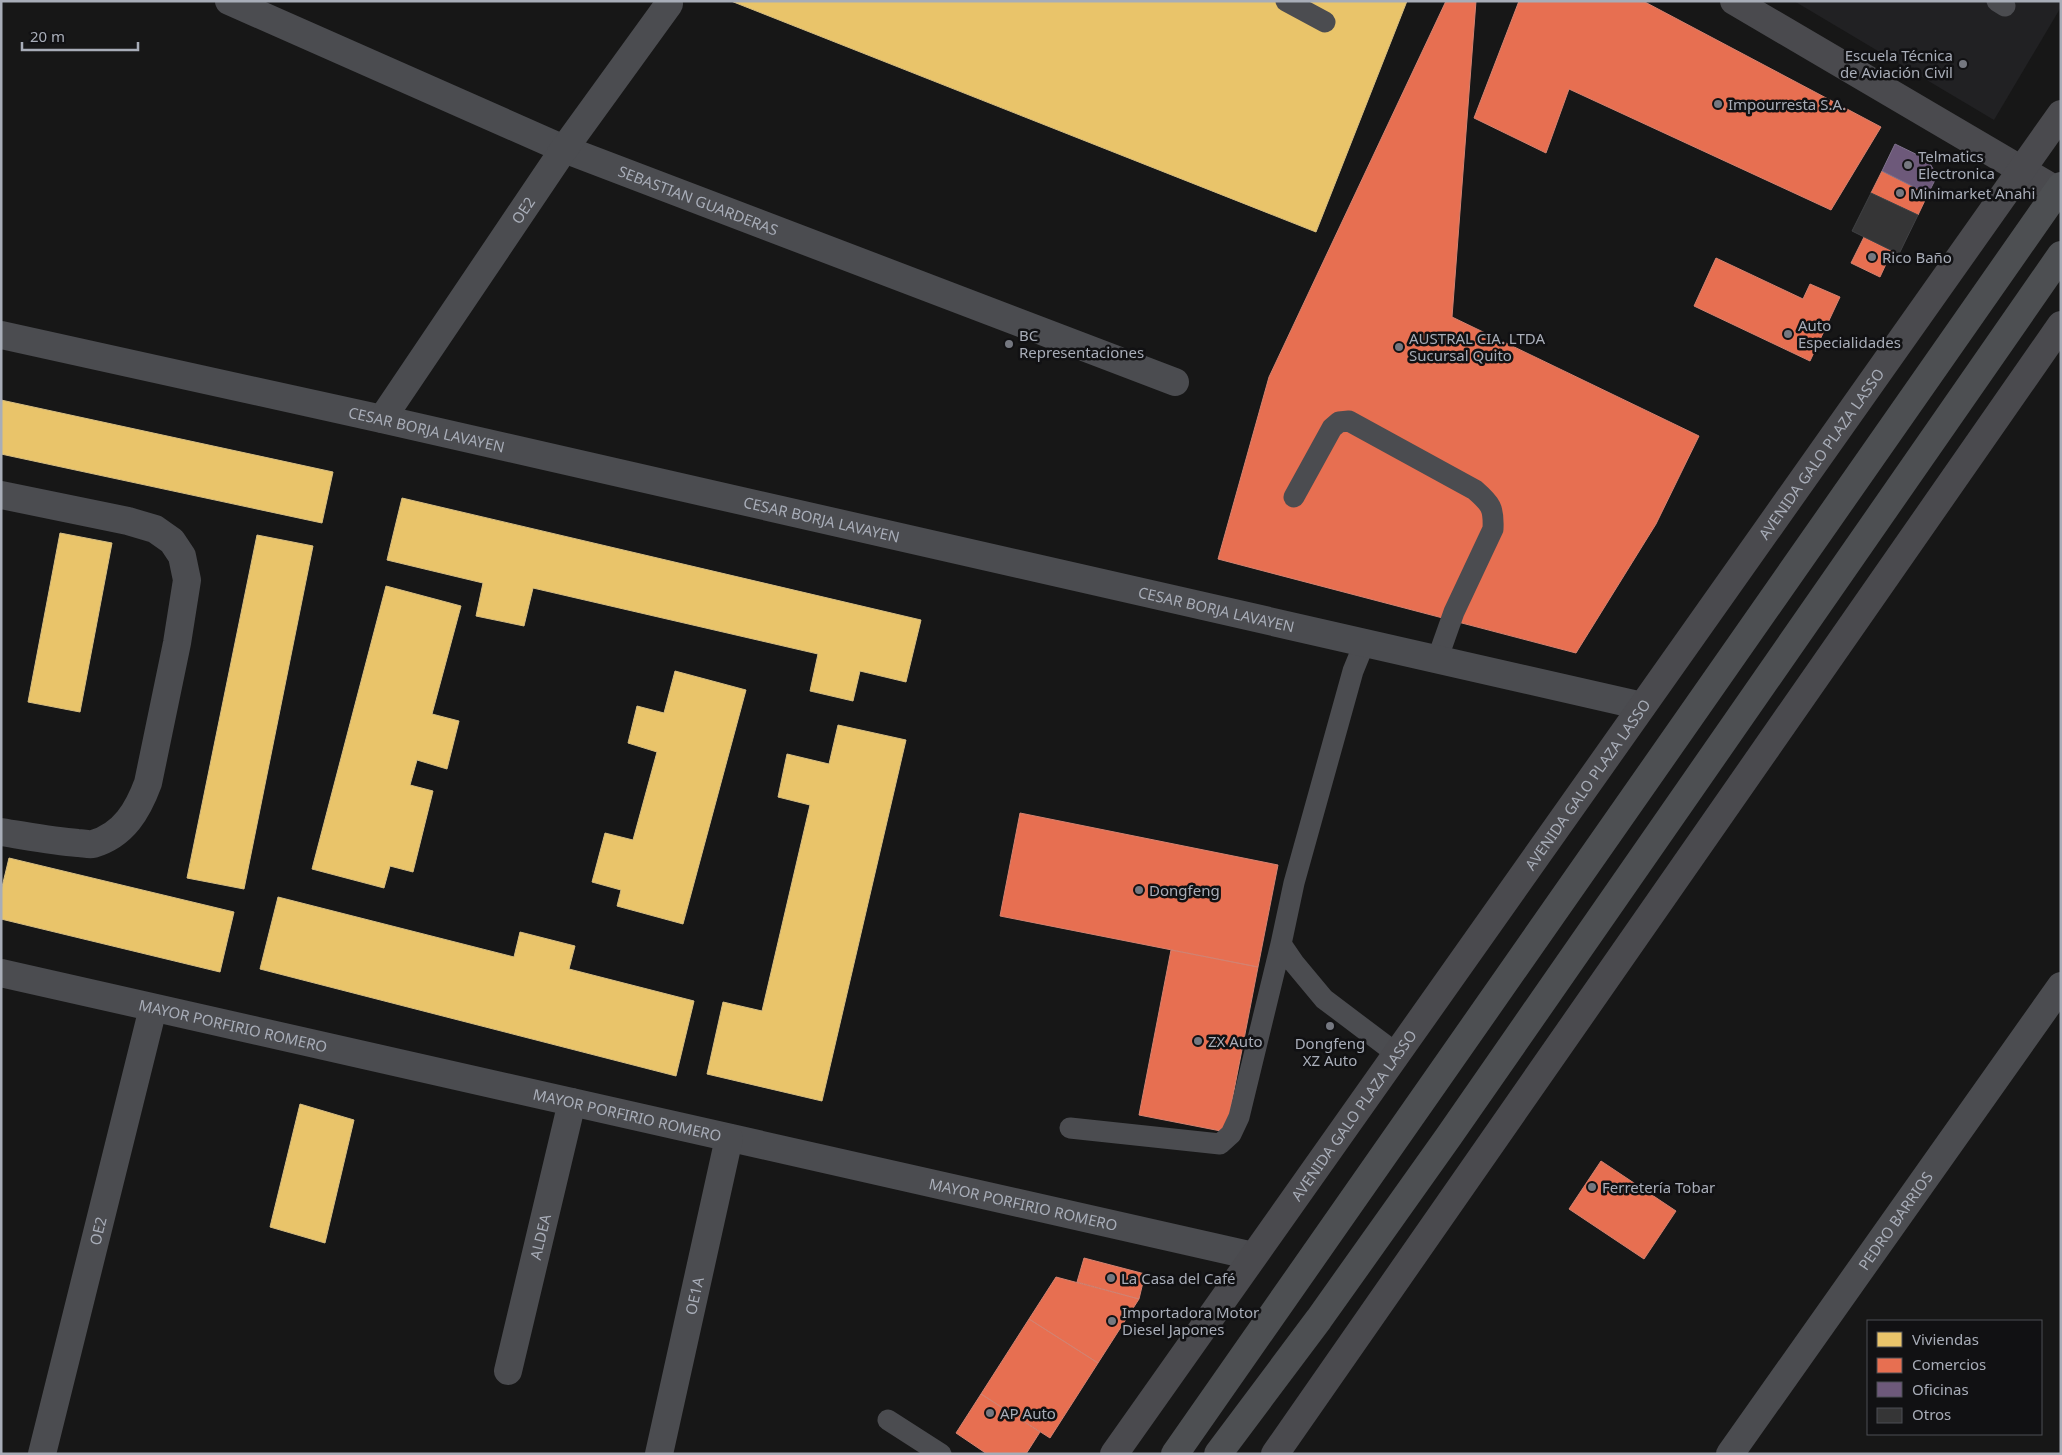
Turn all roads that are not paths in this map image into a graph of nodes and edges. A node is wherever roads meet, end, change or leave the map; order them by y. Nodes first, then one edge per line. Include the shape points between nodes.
1 (229, 1) edge
2 (1286, 1) edge
3 (1734, 1) edge
4 (669, 4) dead end
5 (1325, 22) dead end
6 (2061, 114) edge
7 (564, 149) junction
8 (2022, 169) junction
9 (2060, 190) edge
10 (2061, 254) edge
11 (2061, 325) edge
12 (1, 335) edge
13 (1174, 382) dead end
14 (382, 419) junction
15 (1, 495) edge
16 (1294, 497) dead end
17 (1364, 644) junction
18 (1437, 660) junction
19 (1642, 706) junction
20 (1, 832) edge
21 (1281, 944) junction
22 (1, 973) edge
23 (2061, 986) edge
24 (153, 1008) junction
25 (1397, 1054) junction
26 (572, 1102) junction
27 (1070, 1128) dead end
28 (729, 1138) junction
29 (1253, 1256) junction
30 (508, 1371) dead end
31 (888, 1420) dead end
32 (42, 1454) edge
33 (659, 1454) edge
34 (941, 1454) edge
35 (1114, 1454) edge
36 (1175, 1454) edge
37 (1218, 1454) edge
38 (1275, 1454) edge
39 (1730, 1454) edge

1 - 7 street, SEBASTIAN GUARDERAS
2 - 5 lane
3 - 8 main road
4 - 7 street, OE2
6 - 8 main road, AVENIDA GALO PLAZA LASSO
7 - 13 street, SEBASTIAN GUARDERAS
7 - 14 street, OE2
8 - 9 main road
8 - 19 main road, AVENIDA GALO PLAZA LASSO
9 - 36 main road
10 - 37 main road via 1449,1136
11 - 38 main road
12 - 14 street, CESAR BORJA LAVAYEN
14 - 17 street, CESAR BORJA LAVAYEN
15 - 20 street via 154,529 172,542 182,556 188,580 148,783 133,816 123,827 93,844 57,842
16 - 18 lane via 1332,428 1339,422 1349,421 1475,490 1490,503 1494,515 1493,530 1454,612
17 - 18 street, CESAR BORJA LAVAYEN
17 - 21 lane via 1353,672 1294,883
18 - 19 street, CESAR BORJA LAVAYEN
19 - 25 main road, AVENIDA GALO PLAZA LASSO
21 - 25 lane via 1324,998
21 - 27 lane via 1239,1117 1231,1134 1220,1144
22 - 24 street, MAYOR PORFIRIO ROMERO
23 - 39 street, PEDRO BARRIOS
24 - 26 street, MAYOR PORFIRIO ROMERO
24 - 32 street, OE2
25 - 29 main road, AVENIDA GALO PLAZA LASSO
26 - 28 street, MAYOR PORFIRIO ROMERO
26 - 30 street, ALDEA
28 - 29 street, MAYOR PORFIRIO ROMERO
28 - 33 street, OE1A
29 - 35 main road, AVENIDA GALO PLAZA LASSO
31 - 34 lane

